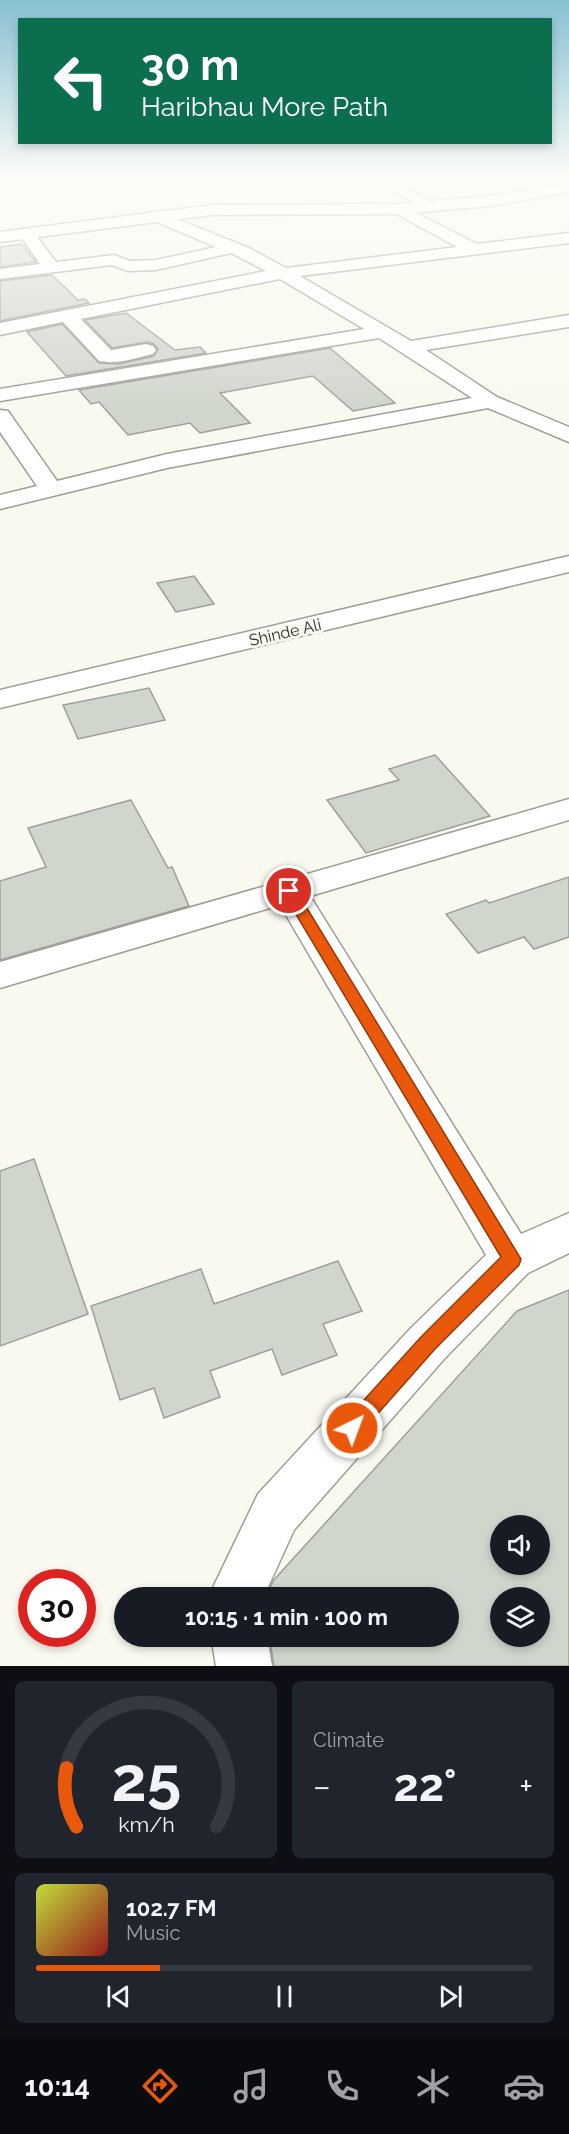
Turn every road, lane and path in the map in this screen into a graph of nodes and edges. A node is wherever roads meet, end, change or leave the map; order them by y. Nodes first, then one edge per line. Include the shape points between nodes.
1 (43, 256) edge
2 (209, 256) edge
3 (249, 256) edge
4 (420, 256) edge
5 (177, 262) junction
6 (51, 267) junction
7 (283, 273) junction
8 (13, 278) edge
9 (205, 289) junction
10 (39, 301) dead end
11 (62, 317) junction
12 (569, 321) edge
13 (0, 328) edge
14 (380, 332) junction
15 (408, 347) junction
16 (163, 348) dead end
17 (0, 395) edge
18 (490, 401) junction
19 (0, 416) edge
20 (569, 435) edge
21 (24, 450) junction
22 (0, 454) edge
23 (50, 488) junction
24 (0, 502) edge
25 (569, 564) edge
26 (0, 699) edge
27 (569, 809) edge
28 (289, 891) junction
29 (0, 975) edge
30 (569, 1232) edge
31 (512, 1259) junction
32 (240, 1587) edge
33 (241, 1647) edge
34 (244, 1666) edge

1 - 6 street
2 - 5 street
3 - 7 street
4 - 7 street
5 - 6 street via 136,267 114,260
5 - 9 street via 191,269
6 - 8 street
7 - 9 street
7 - 14 street
9 - 11 street
10 - 11 street
11 - 13 street
11 - 16 street via 106,357
12 - 15 street
14 - 15 street
14 - 17 street
15 - 18 street
18 - 20 street
18 - 23 street via 167,461
19 - 21 street
21 - 22 street
21 - 23 street
23 - 24 street
25 - 26 street, Shinde Ali
27 - 28 street
28 - 29 street
28 - 31 street
30 - 31 street
31 - 32 street via 428,1343 276,1512
33 - 34 street

